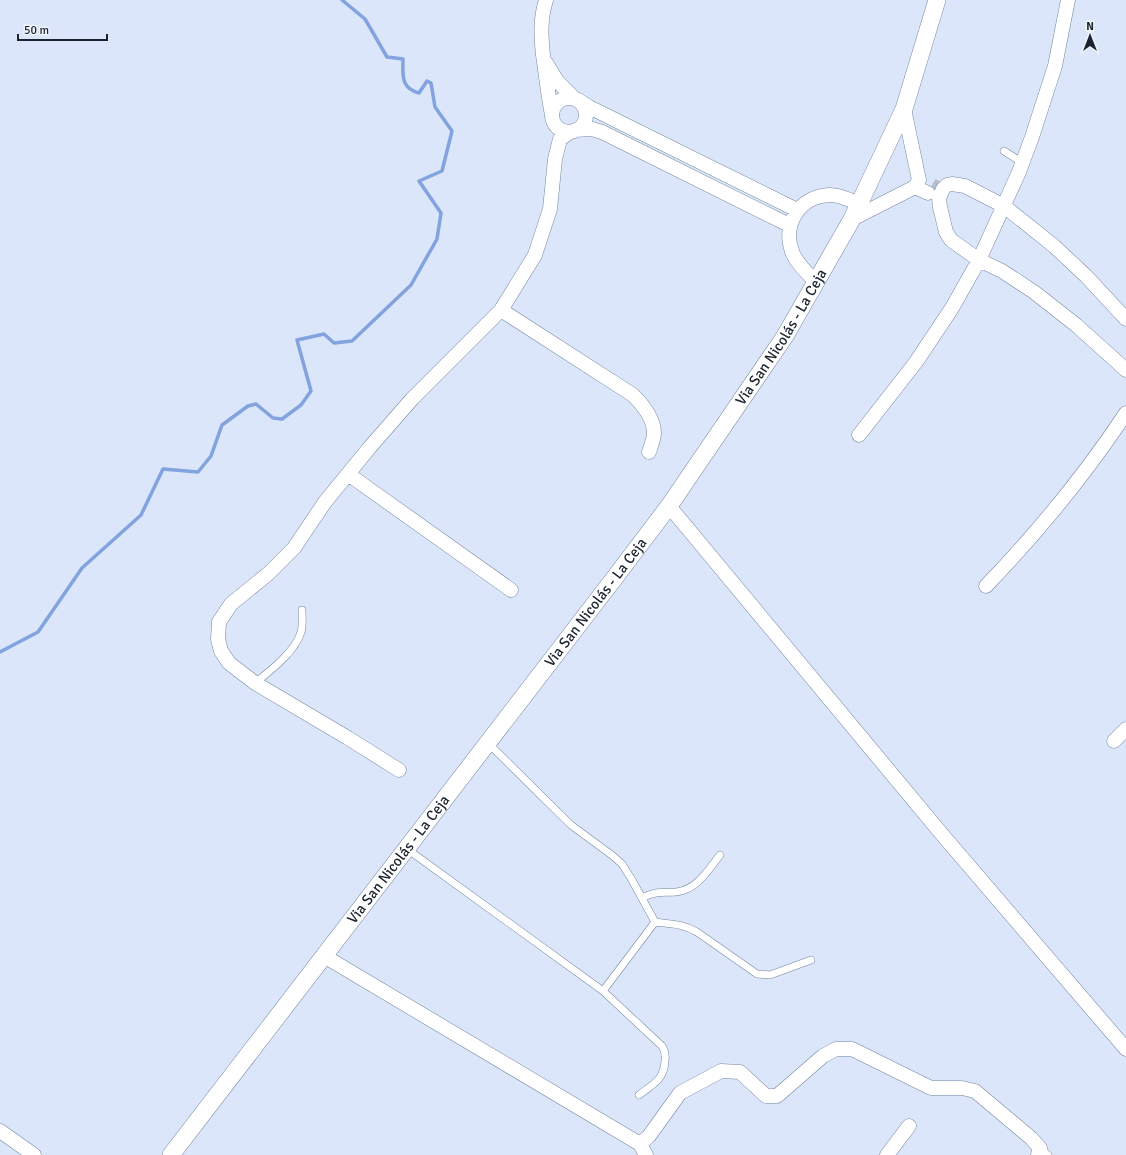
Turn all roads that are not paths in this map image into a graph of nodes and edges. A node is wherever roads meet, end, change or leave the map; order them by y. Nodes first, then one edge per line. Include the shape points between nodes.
1 (546, 0) edge
2 (937, 0) edge
3 (1068, 0) edge
4 (543, 55) junction
5 (576, 99) junction
6 (904, 109) junction
7 (553, 118) junction
8 (573, 131) junction
9 (1004, 151) dead end
10 (555, 159) junction
11 (1023, 163) junction
12 (931, 190) junction
13 (1004, 206) junction
14 (797, 210) junction
15 (856, 212) junction
16 (789, 225) junction
17 (979, 260) junction
18 (816, 282) junction
19 (501, 310) junction
20 (1126, 319) edge
21 (1126, 370) edge
22 (1126, 413) edge
23 (859, 435) dead end
24 (649, 452) dead end
25 (348, 474) junction
26 (669, 506) junction
27 (986, 586) dead end
28 (511, 590) dead end
29 (302, 610) dead end
30 (256, 683) junction
31 (1126, 729) edge
32 (1114, 741) dead end
33 (488, 742) junction
34 (399, 770) dead end
35 (407, 849) junction
36 (720, 855) dead end
37 (642, 898) junction
38 (655, 922) junction
39 (324, 956) junction
40 (811, 960) dead end
41 (603, 991) junction
42 (1126, 1049) edge
43 (639, 1095) dead end
44 (909, 1126) dead end
45 (0, 1131) edge
46 (643, 1150) edge
47 (1042, 1153) edge
48 (34, 1155) edge
49 (171, 1155) edge
50 (887, 1155) edge

1 - 4 street via 541,30
2 - 6 street, Via San Nicolás - La Ceja
3 - 11 street via 1051,79
4 - 5 street via 557,81
4 - 7 street
5 - 7 street via 563,99 558,102 553,110
5 - 8 street via 585,109 586,119 580,128
5 - 14 street
6 - 12 street
6 - 15 street, Via San Nicolás - La Ceja
7 - 8 street via 560,129
7 - 10 street
8 - 10 street via 560,139
8 - 16 street via 592,129 602,132
9 - 11 lane
10 - 19 street via 550,209 535,255
11 - 13 street
12 - 13 street via 957,184
12 - 15 street
12 - 17 street via 940,207 948,236
13 - 17 street
13 - 20 street via 1048,240
14 - 15 street via 811,201 830,195 845,198
14 - 16 street
15 - 18 street, Via San Nicolás - La Ceja
16 - 18 street via 793,254
17 - 21 street via 1002,271 1046,302
17 - 23 street via 952,308 916,362
18 - 26 street, Via San Nicolás - La Ceja via 785,336
19 - 24 street via 632,395 653,424 653,439
19 - 25 street via 412,399
22 - 27 street via 1094,461 1018,553
25 - 28 street
25 - 30 street via 294,548 269,573 231,604 219,622 218,639 229,663
26 - 33 street, Via San Nicolás - La Ceja
26 - 42 street via 940,832
29 - 30 lane via 302,631 293,648
30 - 34 street
31 - 32 street
33 - 35 street, Via San Nicolás - La Ceja
33 - 37 lane via 571,825 622,864
35 - 39 street, Via San Nicolás - La Ceja
35 - 41 lane
36 - 37 lane via 696,885 676,892 651,893
37 - 38 lane
38 - 40 lane via 686,926 757,974 770,975
38 - 41 lane
39 - 46 street
39 - 49 street, Via San Nicolás - La Ceja
41 - 43 lane via 658,1041 664,1050 664,1072 658,1081
44 - 50 street
45 - 48 street
46 - 47 street via 649,1136 680,1093 721,1071 740,1072 766,1096 777,1096 823,1056 836,1049 852,1050 931,1088 962,1088 975,1091 1031,1138

